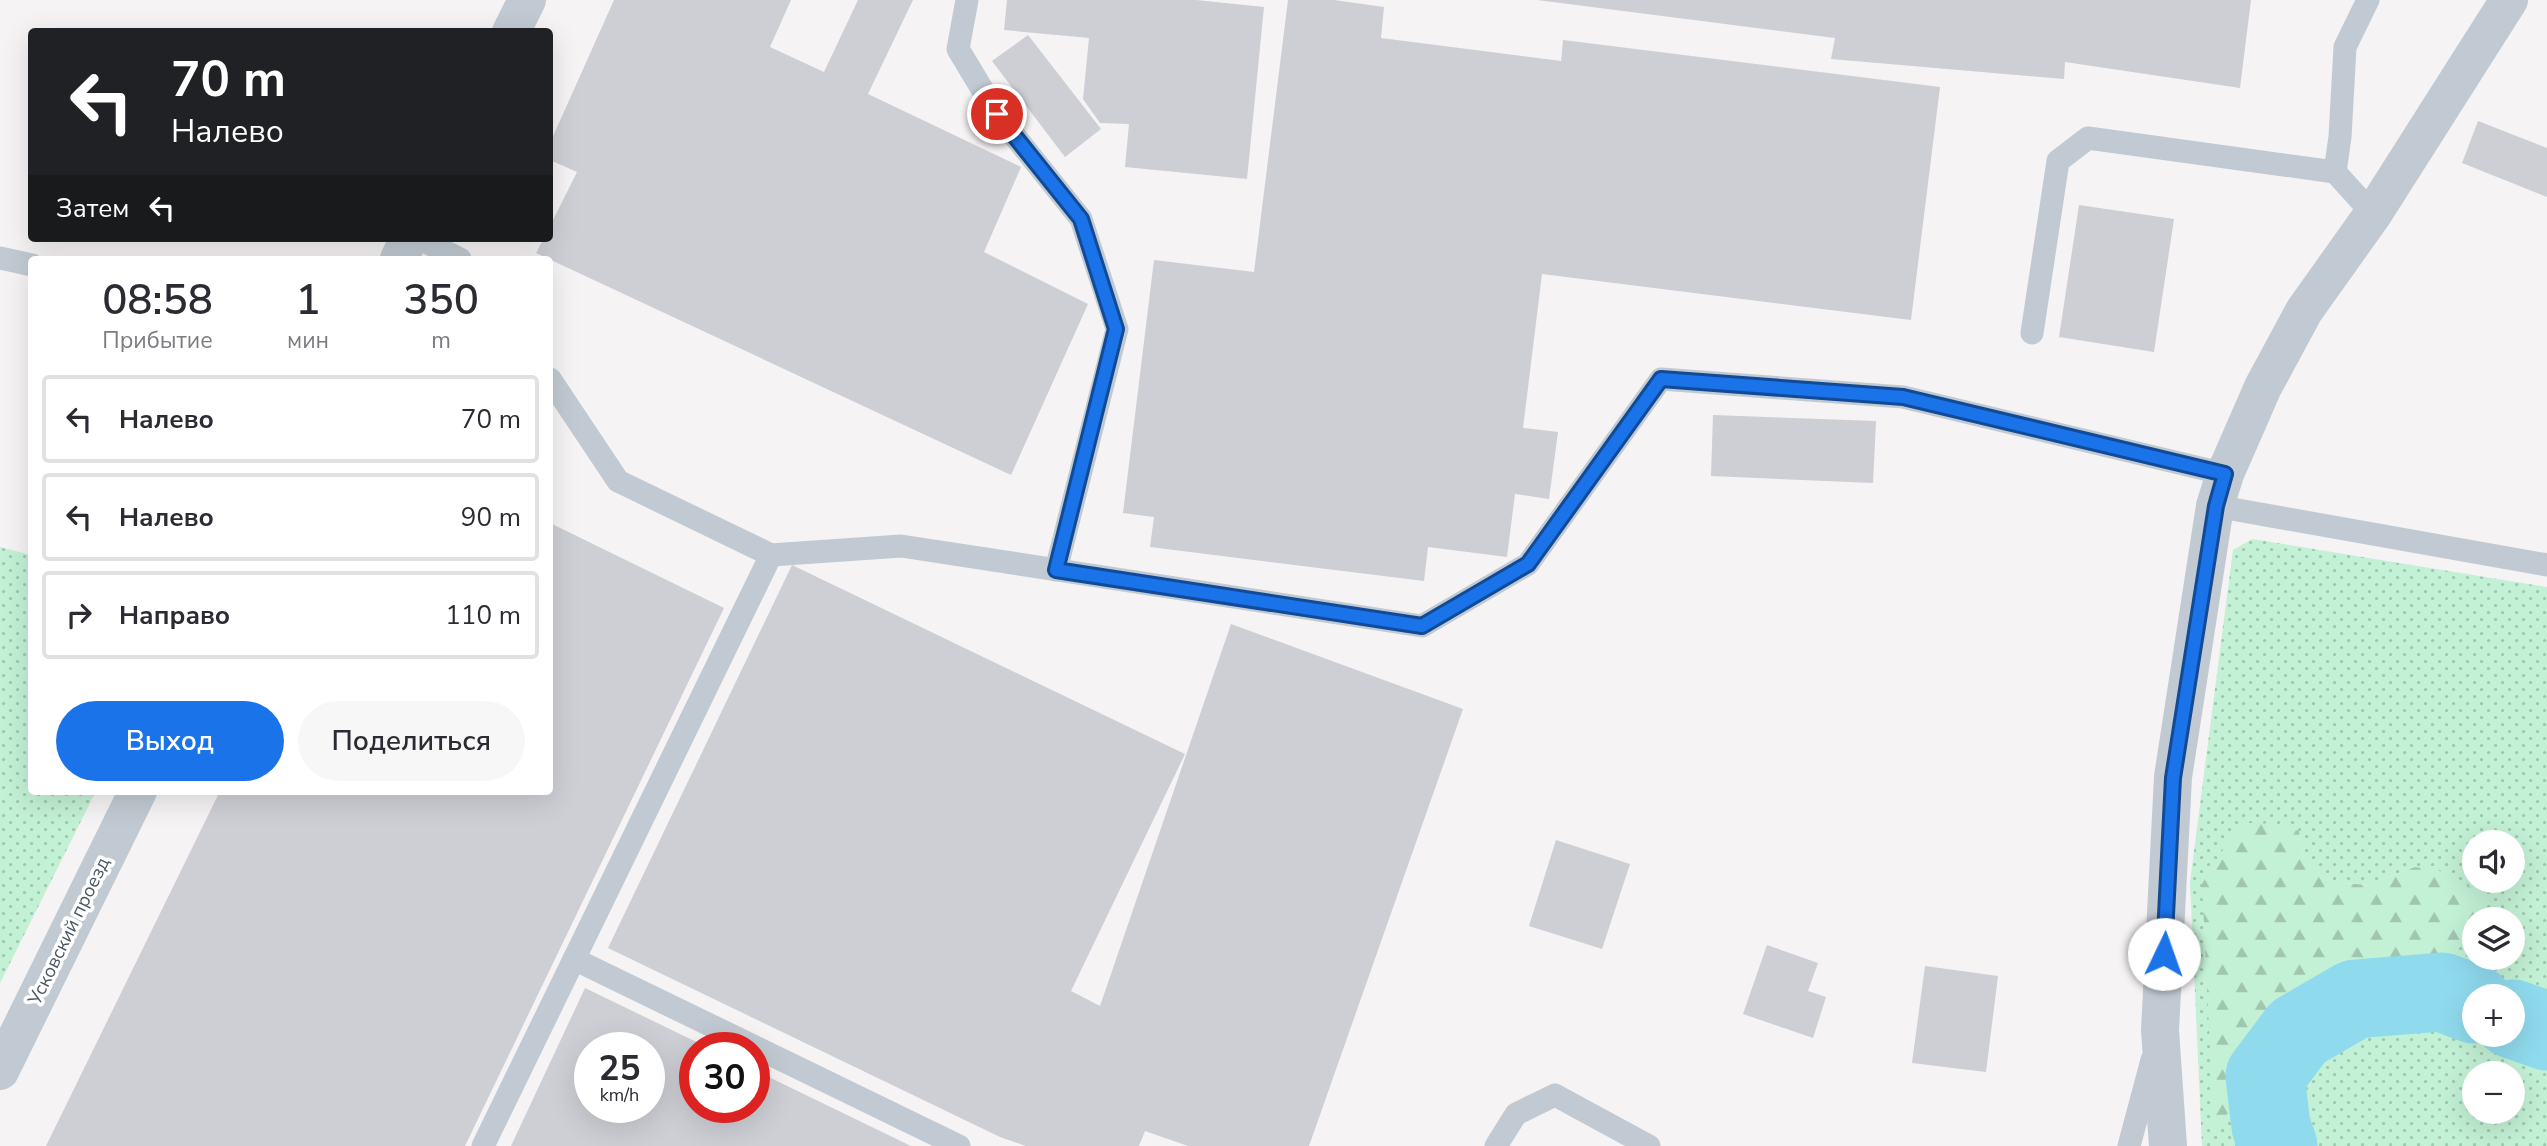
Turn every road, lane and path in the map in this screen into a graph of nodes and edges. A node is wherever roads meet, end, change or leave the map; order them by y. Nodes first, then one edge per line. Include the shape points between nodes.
1 (527, 0) edge
2 (967, 0) edge
3 (2368, 0) edge
4 (2509, 0) edge
5 (513, 28) edge
6 (2335, 172) junction
7 (2373, 214) junction
8 (426, 242) edge
9 (454, 256) edge
10 (0, 258) edge
11 (28, 264) edge
12 (2032, 333) dead end
13 (553, 384) edge
14 (2220, 490) junction
15 (771, 555) junction
16 (2547, 565) edge
17 (1056, 570) junction
18 (136, 795) edge
19 (574, 959) junction
20 (2160, 1030) junction
21 (0, 1071) edge
22 (483, 1146) edge
23 (959, 1146) edge
24 (1496, 1146) edge
25 (1650, 1146) edge
26 (2129, 1146) edge
27 (2168, 1146) edge

1 - 5 street
2 - 17 lane via 958,49 997,114 1081,219 1116,329
3 - 6 lane via 2345,47
4 - 7 street
6 - 7 lane
6 - 12 lane via 2088,138 2058,161
7 - 14 street via 2304,311 2263,387
8 - 9 lane
10 - 11 lane
13 - 15 lane via 618,481
14 - 16 lane
14 - 17 lane via 1903,397 1661,379 1528,564 1422,626
14 - 20 street via 2173,778
15 - 17 lane via 901,546
15 - 19 lane
18 - 21 street, Усковский проезд
19 - 22 lane
19 - 23 lane
20 - 26 lane
20 - 27 street
24 - 25 lane via 1516,1114 1555,1095

